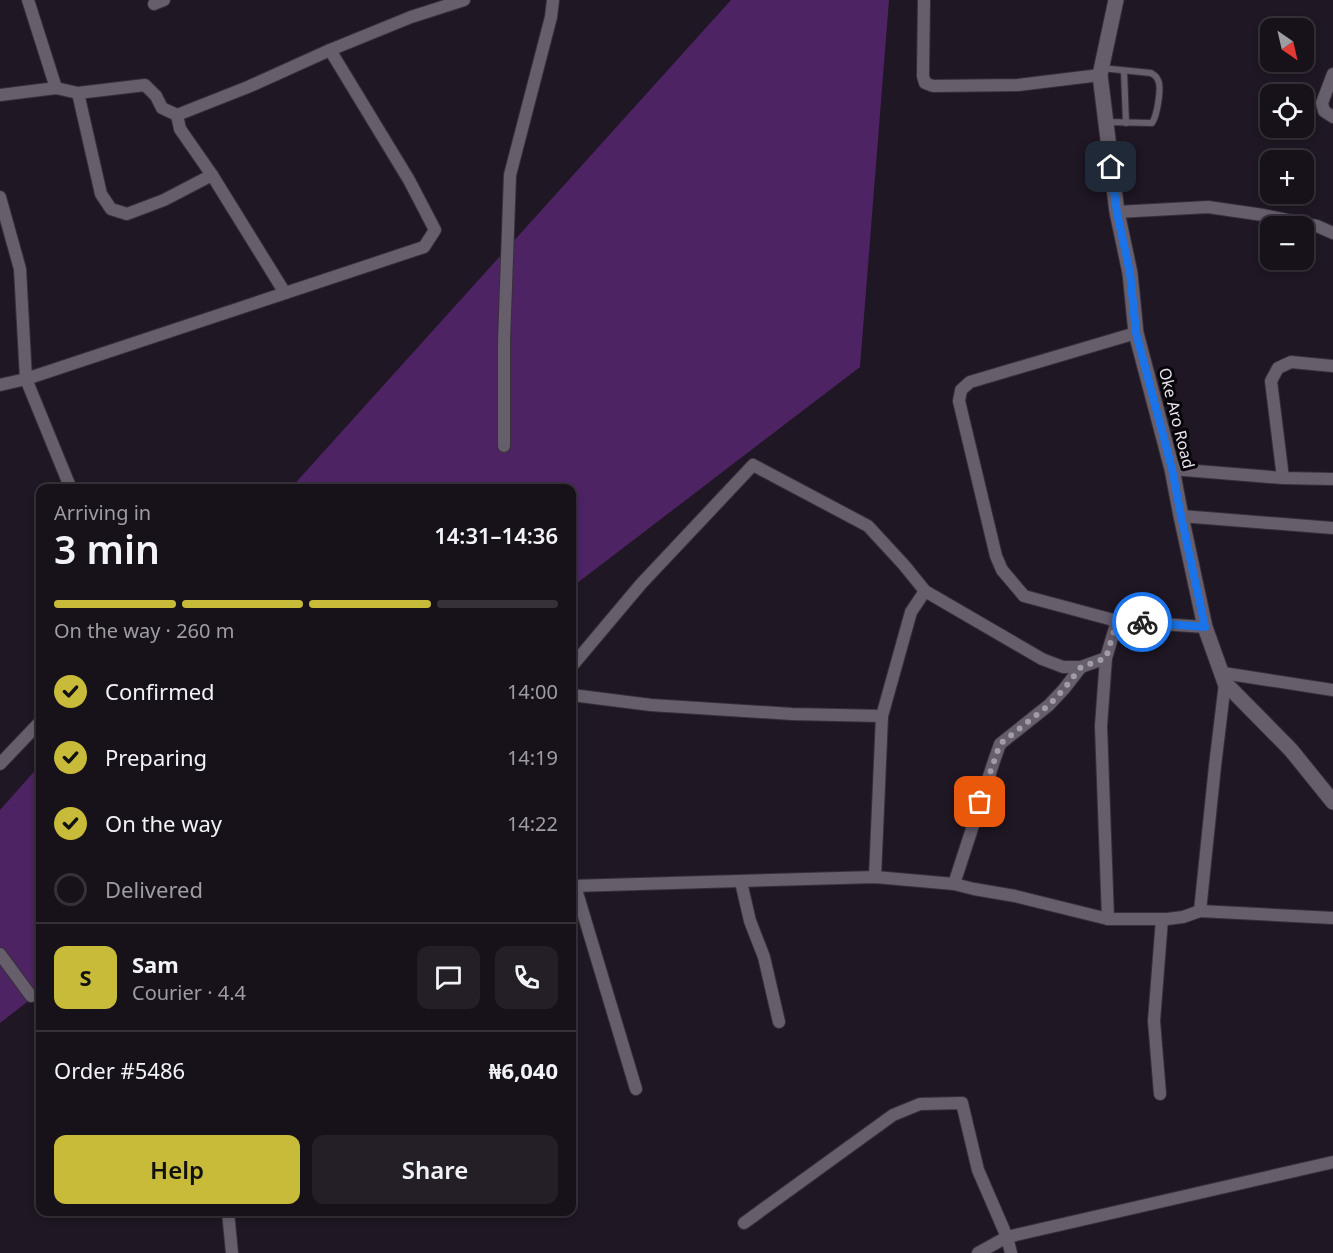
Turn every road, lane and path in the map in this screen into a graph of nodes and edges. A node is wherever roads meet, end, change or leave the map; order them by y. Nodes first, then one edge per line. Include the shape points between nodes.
1 (28, 0) edge
2 (464, 0) edge
3 (553, 0) edge
4 (924, 0) edge
5 (1116, 0) edge
6 (330, 50) junction
7 (1100, 71) junction
8 (1124, 71) junction
9 (1333, 74) edge
10 (56, 88) junction
11 (78, 93) junction
12 (0, 95) edge
13 (177, 115) junction
14 (1333, 117) edge
15 (1106, 122) junction
16 (1126, 123) junction
17 (212, 175) junction
18 (0, 197) edge
19 (1117, 213) junction
20 (1333, 233) edge
21 (285, 292) junction
22 (1136, 333) junction
23 (1333, 366) edge
24 (26, 379) junction
25 (0, 385) edge
26 (504, 446) dead end
27 (1172, 469) junction
28 (1283, 477) junction
29 (1333, 479) edge
30 (69, 484) edge
31 (1181, 516) junction
32 (1333, 528) edge
33 (925, 591) junction
34 (1117, 621) junction
35 (1205, 627) junction
36 (1106, 658) junction
37 (576, 661) edge
38 (1081, 667) junction
39 (1224, 678) junction
40 (1333, 690) edge
41 (576, 696) edge
42 (882, 716) junction
43 (36, 726) edge
44 (0, 764) edge
45 (1333, 802) edge
46 (875, 878) junction
47 (741, 882) junction
48 (954, 884) junction
49 (576, 886) edge
50 (576, 896) edge
51 (1200, 911) junction
52 (1333, 918) edge
53 (1108, 919) junction
54 (1162, 919) junction
55 (0, 954) edge
56 (31, 996) dead end
57 (779, 1022) dead end
58 (636, 1089) dead end
59 (1160, 1095) dead end
60 (1333, 1162) edge
61 (228, 1216) edge
62 (744, 1223) dead end
63 (1007, 1237) junction
64 (232, 1253) edge
65 (978, 1253) edge
66 (1011, 1253) edge

1 - 10 street
2 - 6 street
3 - 26 street via 510,175
4 - 7 street via 925,83 1018,85
5 - 7 main road, Oke Aro Road
6 - 13 street
6 - 21 street via 410,180 435,230 424,247
7 - 8 lane
7 - 15 main road, Oke Aro Road
8 - 16 lane
8 - 16 lane via 1151,74 1160,83 1152,123
9 - 14 street via 1322,103 1324,111
10 - 11 street
10 - 12 street
11 - 13 street via 145,85 162,108
11 - 17 street via 101,194 111,209 127,214
13 - 17 street via 180,129
15 - 16 lane
15 - 19 main road, Oke Aro Road
17 - 21 street
18 - 24 street via 20,269
19 - 20 street via 1208,207 1263,214
19 - 22 main road, Oke Aro Road via 1130,273
21 - 24 street
22 - 27 main road, Oke Aro Road
22 - 34 street via 970,382 961,390 959,401 1002,570 1024,597
23 - 28 street via 1291,362 1278,368 1271,381
24 - 25 street
24 - 30 street
27 - 28 street
27 - 31 main road, Oke Aro Road
28 - 29 street
31 - 32 street
31 - 35 main road, Oke Aro Road
33 - 37 street via 868,526 753,465 641,584
33 - 38 street via 1042,659 1063,667
33 - 42 street via 911,612
34 - 35 street
34 - 36 street
35 - 39 main road, Oke Aro Road
36 - 38 street
36 - 53 street via 1101,726
38 - 48 street via 1049,705 1000,744
39 - 40 street
39 - 45 main road, Oke Aro Road
39 - 51 street
41 - 42 street via 651,705
42 - 46 street
43 - 44 street
46 - 47 street
46 - 48 street
47 - 49 street
47 - 57 street
48 - 53 street
50 - 58 street
51 - 52 street
51 - 54 street
53 - 54 street
54 - 59 street via 1154,1021
55 - 56 street
60 - 63 street
61 - 64 street
62 - 63 street via 893,1115 920,1104 962,1102 978,1170
63 - 65 street
63 - 66 street

